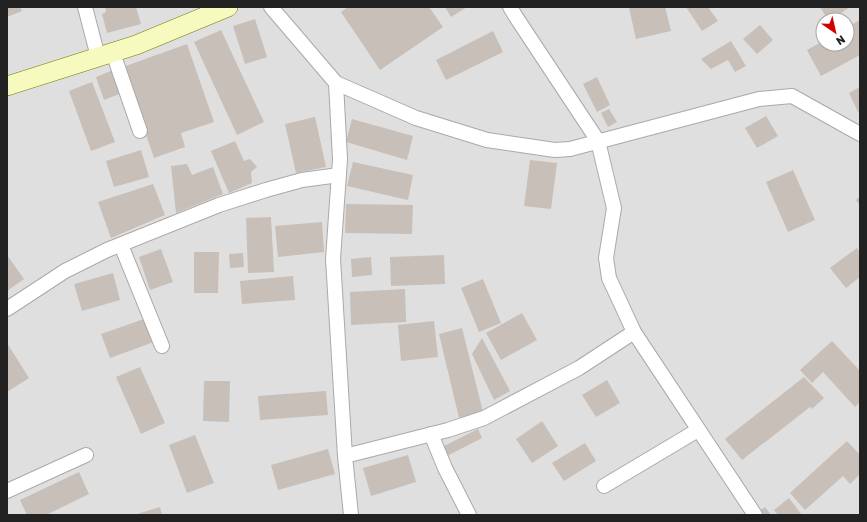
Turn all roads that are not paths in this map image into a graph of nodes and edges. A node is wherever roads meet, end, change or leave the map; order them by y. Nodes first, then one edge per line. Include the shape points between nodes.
1 (85, 7) edge
2 (228, 7) edge
3 (271, 7) edge
4 (510, 7) edge
5 (105, 55) junction
6 (336, 83) junction
7 (7, 86) edge
8 (140, 131) dead end
9 (860, 134) edge
10 (598, 141) junction
11 (339, 175) junction
12 (121, 245) junction
13 (7, 309) edge
14 (634, 332) junction
15 (162, 346) dead end
16 (698, 430) junction
17 (431, 434) junction
18 (86, 455) dead end
19 (345, 456) junction
20 (604, 486) dead end
21 (7, 491) edge
22 (351, 515) edge
23 (469, 515) edge
24 (755, 515) edge

1 - 5 street
2 - 5 street
3 - 6 street
4 - 10 street
5 - 7 street
5 - 8 street
6 - 10 street via 416,118 487,140 554,150 570,149
6 - 11 street
9 - 10 street via 792,96 759,98
10 - 14 street via 614,208 606,258 609,278
11 - 12 street via 302,180 226,202
11 - 19 street via 333,260
12 - 13 street via 65,271
12 - 15 street
14 - 16 street
14 - 17 street via 579,368 507,407 484,418
16 - 20 street
16 - 24 street
17 - 19 street
17 - 23 street
18 - 21 street
19 - 22 street

